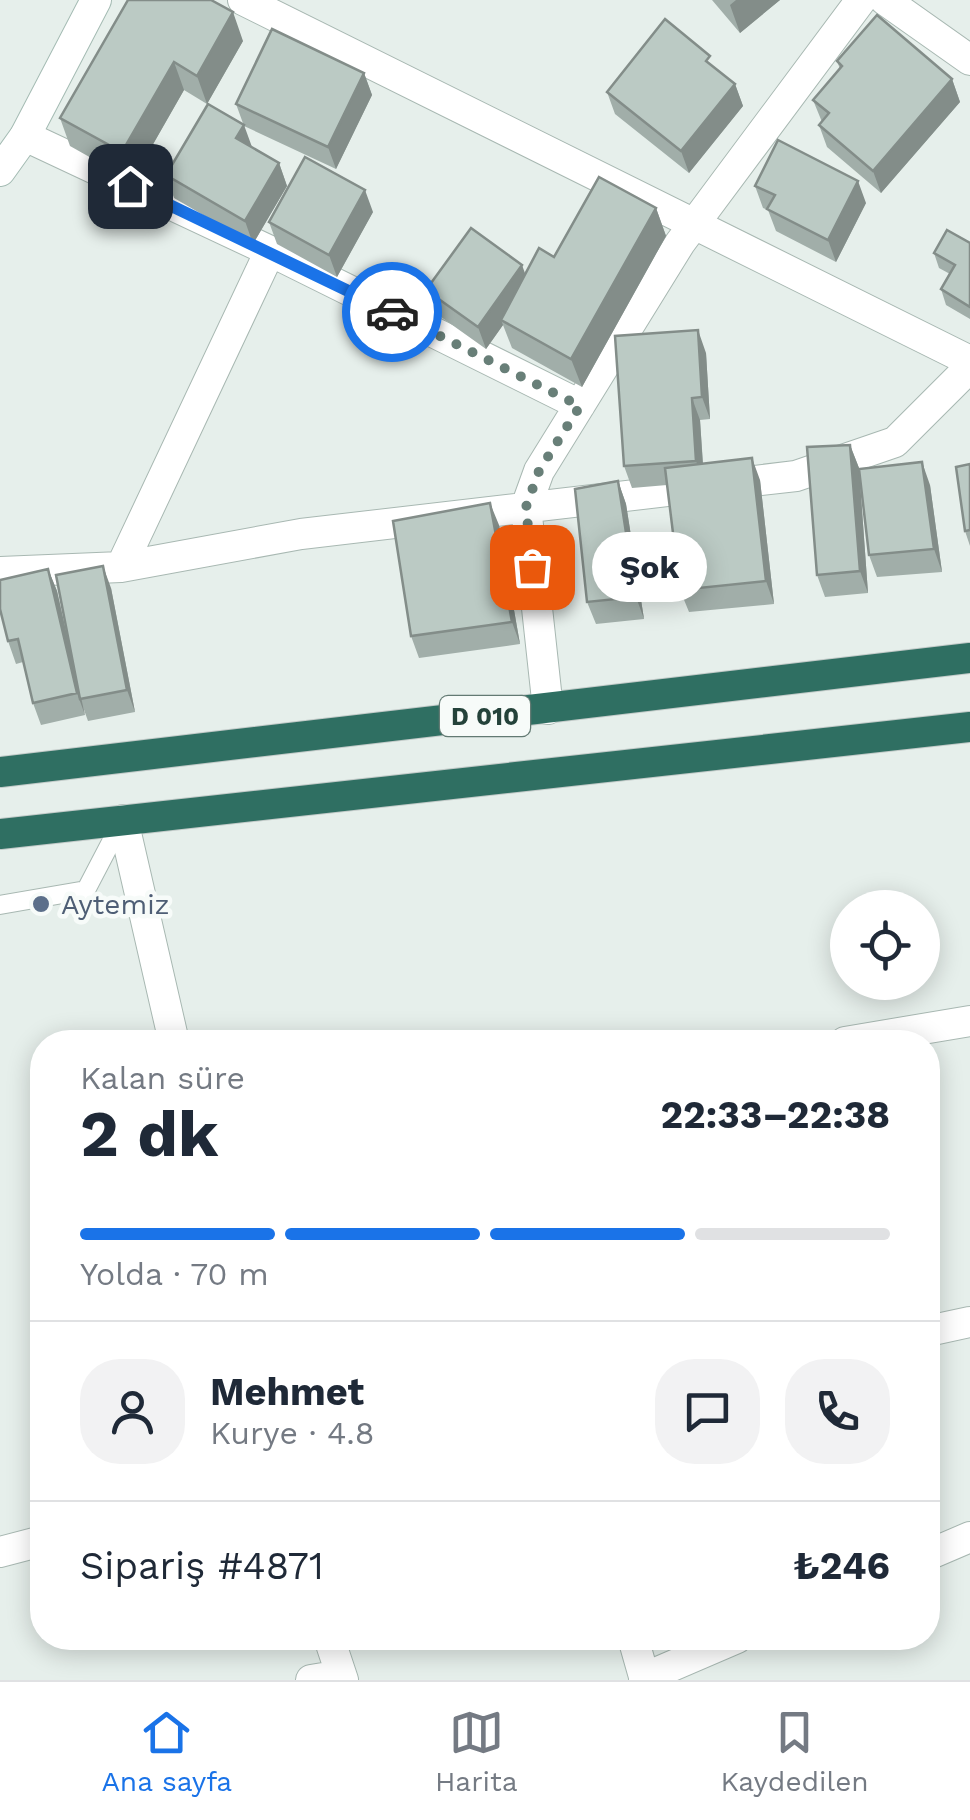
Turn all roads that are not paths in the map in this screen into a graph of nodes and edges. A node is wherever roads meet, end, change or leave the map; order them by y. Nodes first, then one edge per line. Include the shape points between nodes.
1 (96, 0) edge
2 (243, 0) edge
3 (861, 0) edge
4 (886, 0) edge
5 (970, 60) edge
6 (25, 136) junction
7 (0, 171) edge
8 (695, 222) junction
9 (270, 251) junction
10 (970, 364) edge
11 (580, 406) junction
12 (526, 507) junction
13 (122, 567) junction
14 (0, 572) edge
15 (970, 658) edge
16 (548, 709) junction
17 (970, 727) edge
18 (0, 772) edge
19 (123, 820) junction
20 (0, 834) edge
21 (0, 905) edge
22 (970, 1022) edge
23 (171, 1030) edge
24 (920, 1030) edge
25 (970, 1322) edge
26 (940, 1328) edge
27 (970, 1537) edge
28 (30, 1544) edge
29 (940, 1550) edge
30 (0, 1552) edge
31 (333, 1650) edge
32 (637, 1650) edge
33 (710, 1650) edge
34 (342, 1677) edge
35 (645, 1679) edge
36 (311, 1680) edge

1 - 6 street
2 - 8 street
3 - 8 street
4 - 5 street
6 - 7 street
6 - 9 street
8 - 10 street
8 - 11 street
9 - 11 street
9 - 13 street
10 - 12 street via 895,442 796,476
11 - 12 street via 539,471
12 - 13 street via 301,534
12 - 16 street
13 - 14 street
15 - 16 highway, D 010
16 - 18 highway, D 010
17 - 19 highway, D 010
19 - 20 highway, D 010
19 - 21 lane via 86,890
19 - 23 street
22 - 24 street
25 - 26 street
27 - 29 street
28 - 30 street
31 - 34 street
32 - 35 street
33 - 35 street
34 - 36 street

